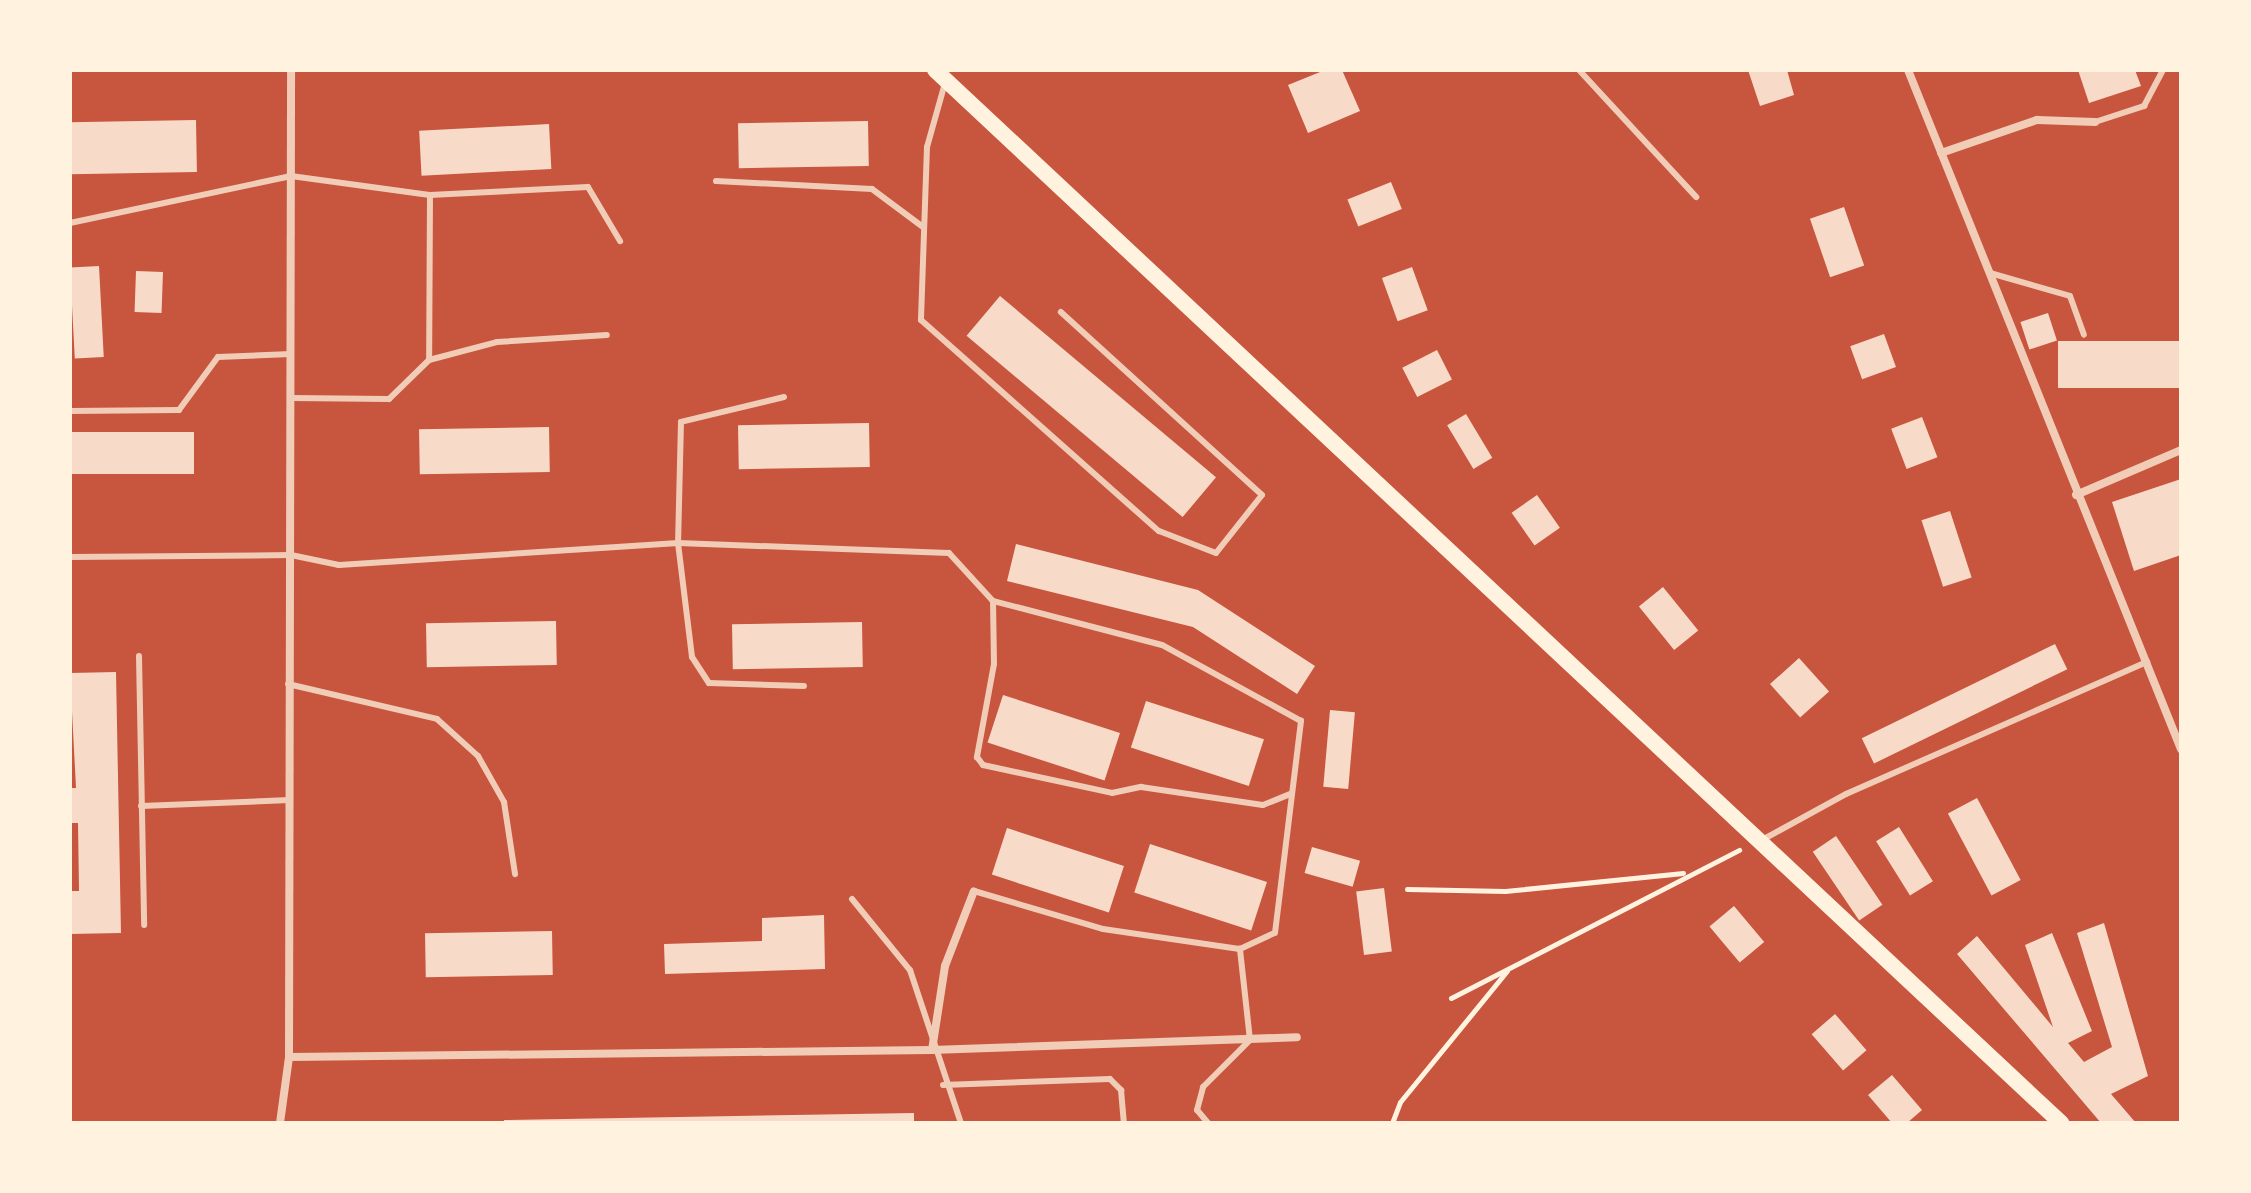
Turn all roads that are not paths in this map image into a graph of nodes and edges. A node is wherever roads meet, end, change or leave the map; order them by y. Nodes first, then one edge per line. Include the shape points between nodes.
1 (291, 70) edge
2 (1579, 70) edge
3 (1908, 70) edge
4 (2163, 70) edge
5 (940, 75) edge
6 (2095, 122) joint
7 (1941, 153) junction
8 (291, 176) junction
9 (716, 181) dead end
10 (430, 195) junction
11 (1696, 197) dead end
12 (70, 223) edge
13 (923, 227) junction
14 (620, 241) dead end
15 (1987, 272) junction
16 (1061, 312) dead end
17 (607, 335) dead end
18 (2084, 335) dead end
19 (291, 354) junction
20 (429, 360) junction
21 (784, 397) dead end
22 (291, 398) junction
23 (70, 411) edge
24 (2181, 450) edge
25 (2076, 495) junction
26 (678, 543) junction
27 (291, 555) junction
28 (70, 557) edge
29 (993, 601) junction
30 (139, 656) dead end
31 (2148, 661) junction
32 (288, 684) junction
33 (804, 686) dead end
34 (2181, 749) edge
35 (1290, 794) junction
36 (290, 800) junction
37 (141, 806) junction
38 (1759, 842) junction
39 (515, 874) dead end
40 (974, 891) joint
41 (852, 899) dead end
42 (144, 925) dead end
43 (1240, 949) junction
44 (1297, 1037) dead end
45 (1250, 1040) junction
46 (932, 1050) junction
47 (289, 1057) junction
48 (943, 1085) junction
49 (280, 1123) edge
50 (961, 1123) edge
51 (1124, 1123) edge
52 (1208, 1123) edge
53 (2061, 1123) edge

1 - 8 street
2 - 11 lane
3 - 7 street
4 - 6 lane via 2144,106
5 - 13 lane via 927,147
5 - 38 main road
6 - 7 street via 2037,120
7 - 15 street
8 - 10 lane
8 - 12 lane
8 - 19 street
9 - 13 lane via 872,189
10 - 14 lane via 588,187
10 - 20 lane
13 - 16 lane via 921,320 1159,531 1216,553 1262,495
15 - 18 lane via 2070,296
15 - 25 street
17 - 20 lane via 497,342
19 - 22 street
19 - 23 lane via 218,357 179,410
20 - 22 lane via 389,399
21 - 26 lane via 681,422
22 - 27 street
24 - 25 street
25 - 31 street
26 - 27 lane via 339,565
26 - 29 lane via 949,553
26 - 33 lane via 692,657 709,683
27 - 28 lane
27 - 32 street
29 - 35 lane via 1162,645 1301,721
29 - 35 lane via 994,664 977,757 983,765 1112,793 1141,787 1263,805
30 - 37 lane
31 - 34 street
31 - 38 lane via 1846,794
32 - 36 street
32 - 39 lane via 437,719 478,756 504,802
35 - 43 lane via 1275,933
36 - 37 lane
36 - 47 street
37 - 42 lane
38 - 53 main road
40 - 43 lane via 1103,929
40 - 46 street via 945,966
41 - 46 lane via 910,970 928,1012
43 - 45 lane
44 - 45 street
45 - 46 street
45 - 52 lane via 1203,1087 1197,1110
46 - 47 street
46 - 48 lane
47 - 49 street
48 - 50 lane
48 - 51 lane via 1110,1079 1121,1090

